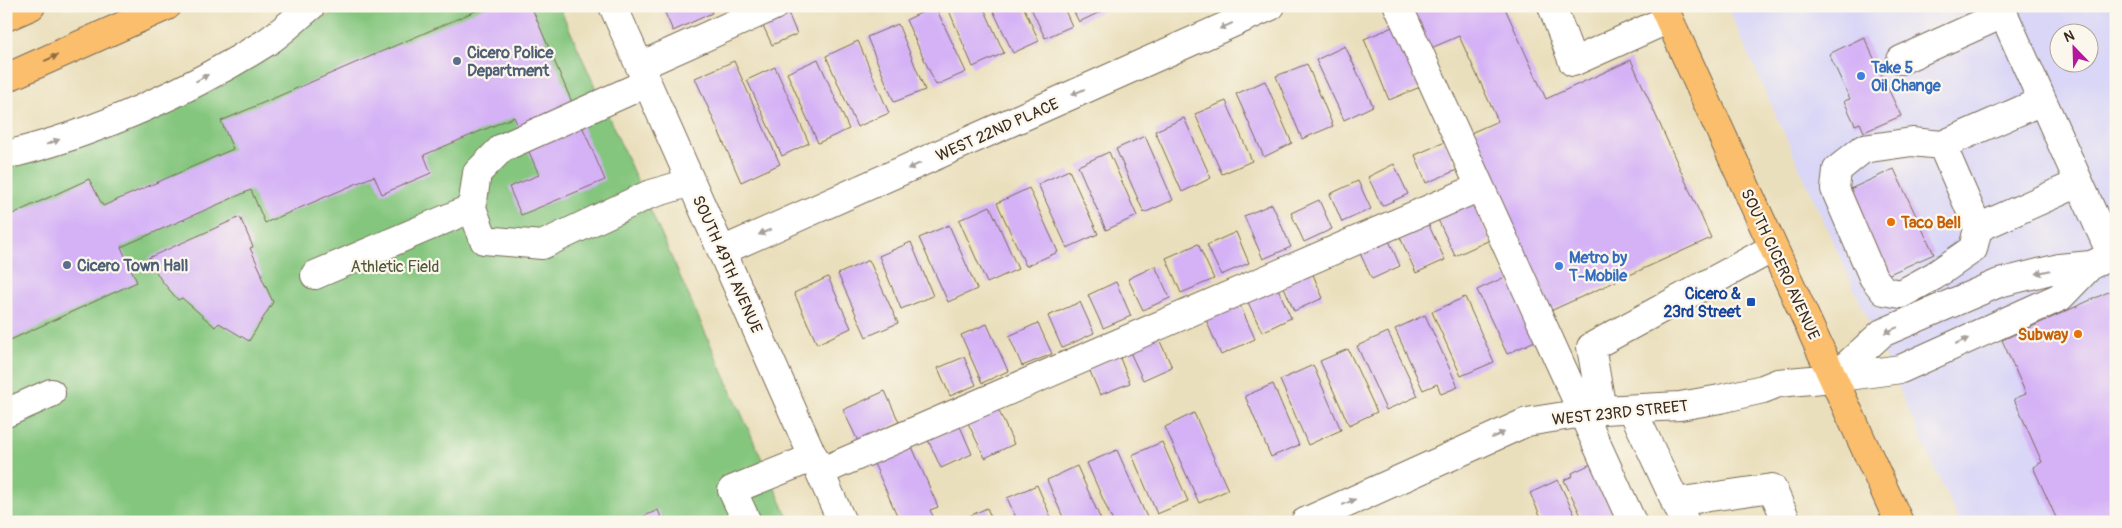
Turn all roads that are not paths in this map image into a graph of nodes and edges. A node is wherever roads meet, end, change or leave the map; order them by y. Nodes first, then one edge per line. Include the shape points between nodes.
1 (31, 6) edge
2 (166, 6) edge
3 (311, 6) edge
4 (613, 6) edge
5 (774, 6) edge
6 (1271, 6) edge
7 (1398, 6) edge
8 (1552, 6) edge
9 (2002, 10) edge
10 (1666, 13) edge
11 (6, 17) edge
12 (1901, 60) dead end
13 (644, 75) junction
14 (6, 78) edge
15 (2042, 101) junction
16 (1942, 145) junction
17 (6, 155) edge
18 (691, 182) junction
19 (2079, 183) junction
20 (1480, 187) junction
21 (472, 208) junction
22 (1978, 228) junction
23 (1773, 248) junction
24 (722, 251) junction
25 (2106, 258) edge
26 (314, 275) dead end
27 (1938, 309) junction
28 (1933, 354) junction
29 (1833, 378) junction
30 (51, 393) dead end
31 (1632, 409) junction
32 (6, 412) edge
33 (1593, 412) junction
34 (817, 465) junction
35 (1680, 512) edge
36 (747, 522) edge
37 (842, 522) edge
38 (1305, 522) edge
39 (1632, 522) edge
40 (1787, 522) edge
41 (1899, 522) edge

1 - 11 main road
14 -> 2 main road
17 -> 3 street via 39,147 162,100 268,41
4 - 13 street, SOUTH 49TH AVENUE
5 - 13 street
6 -> 24 street, WEST 22ND PLACE
7 - 20 street
8 - 10 street via 1573,62
9 - 12 street
9 - 15 street
10 - 23 main road, SOUTH CICERO AVENUE
13 - 18 street, SOUTH 49TH AVENUE
13 - 21 street via 502,148 477,173
15 - 16 street
15 - 19 street
16 - 22 street
16 - 22 street via 1912,142 1863,149 1837,170 1835,189 1873,277 1884,291 1901,294 1973,249
18 - 21 street via 648,195 542,245 484,240
18 - 24 street, SOUTH 49TH AVENUE
19 - 22 street
19 - 25 street
20 - 33 street
20 - 34 street
21 - 26 street
23 - 29 main road, SOUTH CICERO AVENUE
23 - 33 street via 1591,347
24 - 34 street, SOUTH 49TH AVENUE
25 -> 27 street via 1999,283
28 -> 25 street, WEST 23RD STREET via 2060,297
27 - 28 street via 1931,336
27 -> 29 street via 1882,333
28 - 29 street, WEST 23RD STREET via 1901,369
29 - 31 street, WEST 23RD STREET via 1778,383 1680,406
29 - 41 main road, SOUTH CICERO AVENUE
30 - 32 street
31 - 33 street, WEST 23RD STREET
31 - 35 street
38 -> 33 street, WEST 23RD STREET via 1527,422
33 - 39 street
34 - 36 street via 732,490
34 - 37 street, SOUTH 49TH AVENUE
35 - 40 street via 1772,488

